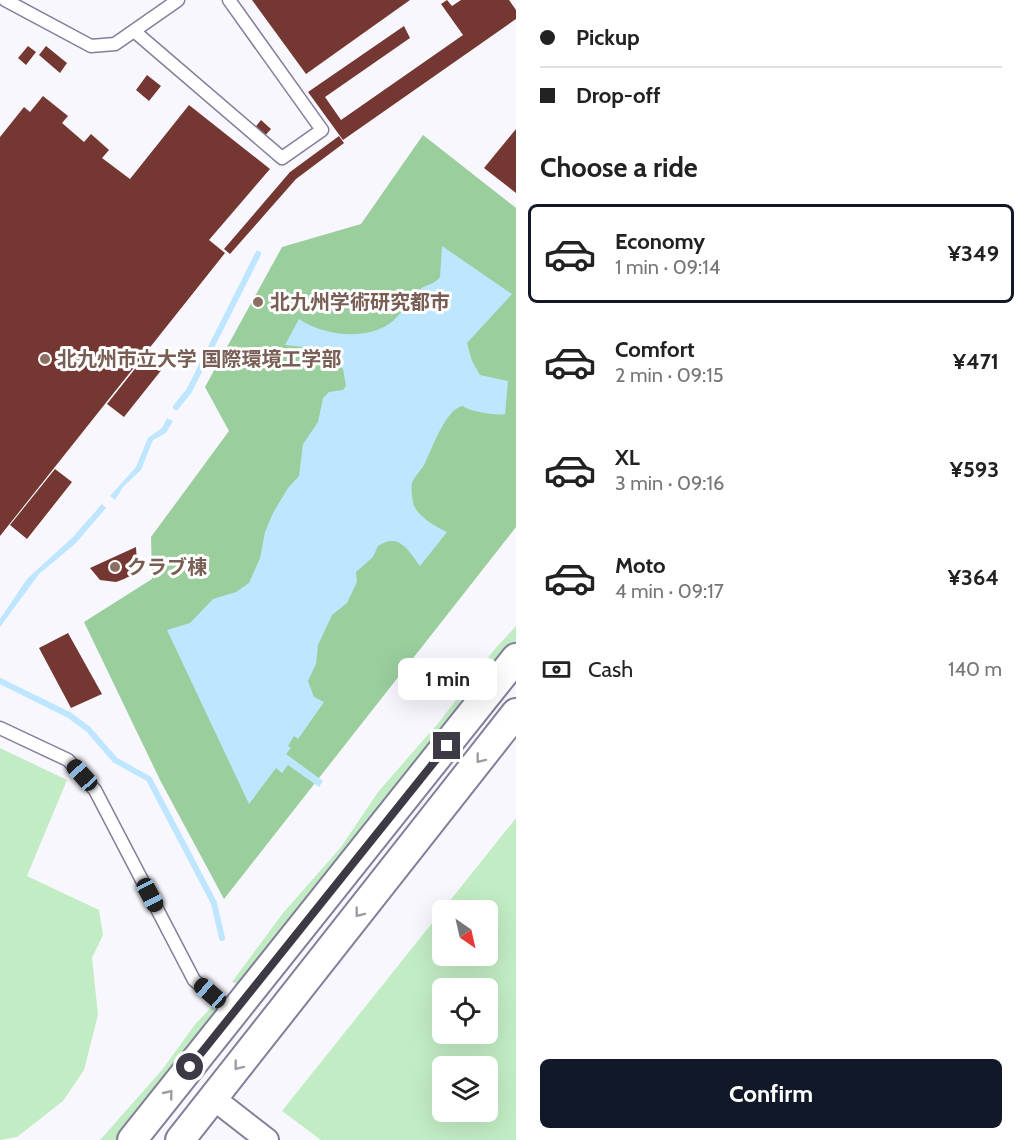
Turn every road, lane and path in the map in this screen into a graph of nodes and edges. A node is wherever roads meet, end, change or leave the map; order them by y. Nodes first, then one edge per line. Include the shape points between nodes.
1 (5, 0) edge
2 (178, 0) edge
3 (229, 0) edge
4 (134, 31) junction
5 (516, 657) edge
6 (516, 713) edge
7 (0, 728) edge
8 (233, 1013) junction
9 (213, 1098) junction
10 (132, 1140) edge
11 (180, 1140) edge
12 (267, 1140) edge

1 - 4 lane via 91,46 115,44
2 - 4 lane
3 - 4 lane via 322,130 282,158
5 - 8 street
6 -> 9 street
7 - 8 lane via 68,760 95,790 194,980
10 -> 8 street
9 - 11 street
9 - 12 street

